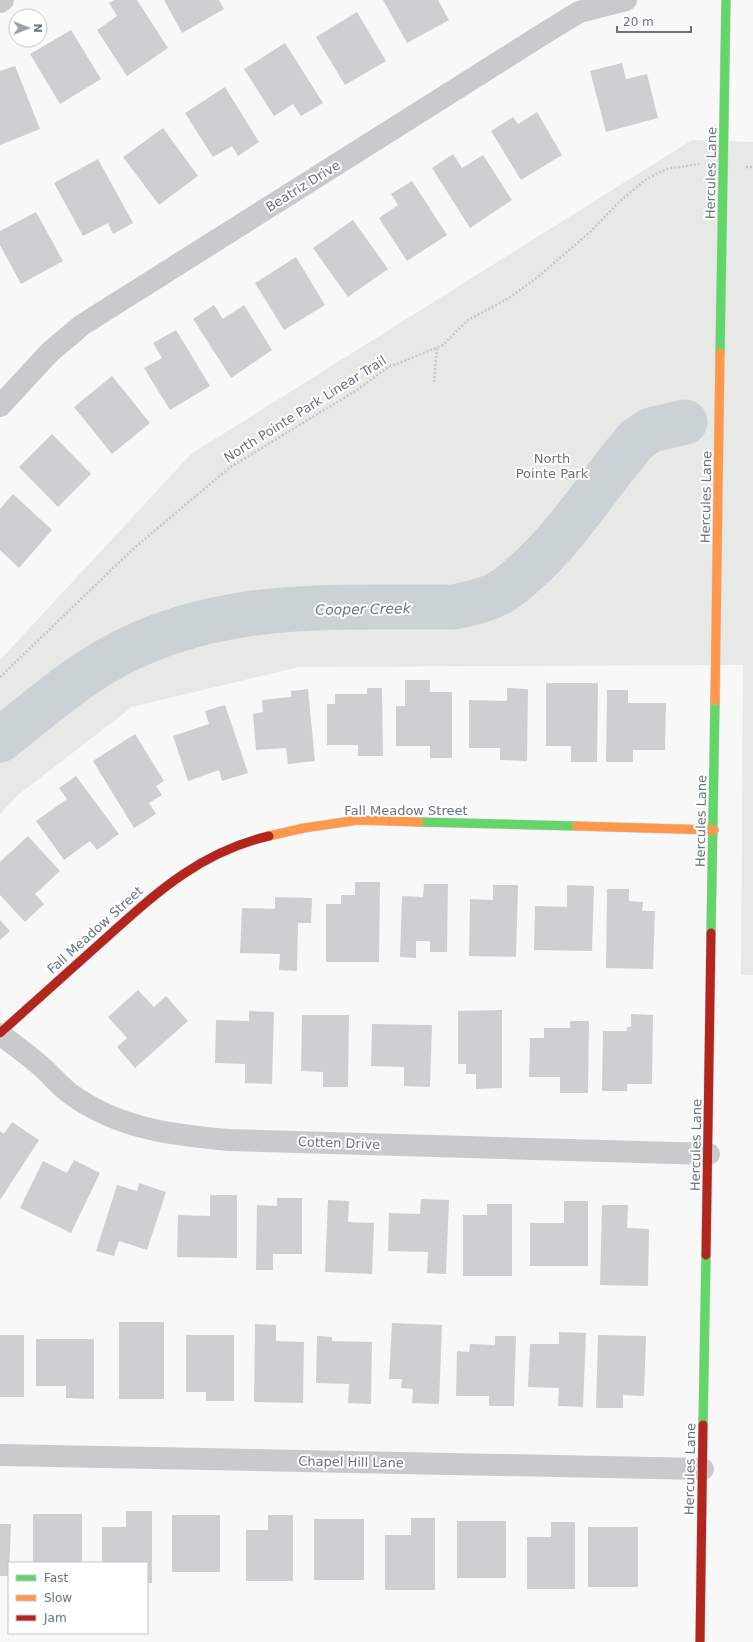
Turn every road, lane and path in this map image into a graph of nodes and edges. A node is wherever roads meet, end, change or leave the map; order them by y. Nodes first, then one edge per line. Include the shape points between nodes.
1 (3, 0) edge
2 (626, 0) edge
3 (726, 0) edge
4 (0, 2) edge
5 (724, 165) junction
6 (753, 167) edge
7 (437, 348) junction
8 (434, 382) dead end
9 (0, 406) edge
10 (0, 677) edge
11 (714, 830) junction
12 (0, 1034) edge
13 (709, 1154) junction
14 (0, 1455) edge
15 (703, 1469) junction
16 (700, 1642) edge

1 - 4 street
2 - 9 street, Beatriz Drive via 579,12 82,325 50,352
3 - 5 street, Hercules Lane
5 - 6 path, North Pointe Park Linear Trail
5 - 7 path, North Pointe Park Linear Trail via 694,164 666,169 645,180 539,276 509,298 468,320
5 - 11 street, Hercules Lane
7 - 8 path
7 - 10 path, North Pointe Park Linear Trail via 387,368 357,390 229,468 133,549
11 - 12 street, Fall Meadow Street via 358,820 304,828 249,841 206,859 156,892
11 - 13 street, Hercules Lane
12 - 13 street, Cotten Drive via 72,1095 99,1111 142,1129 182,1136 229,1140
13 - 15 street, Hercules Lane
14 - 15 street, Chapel Hill Lane
15 - 16 street, Hercules Lane

